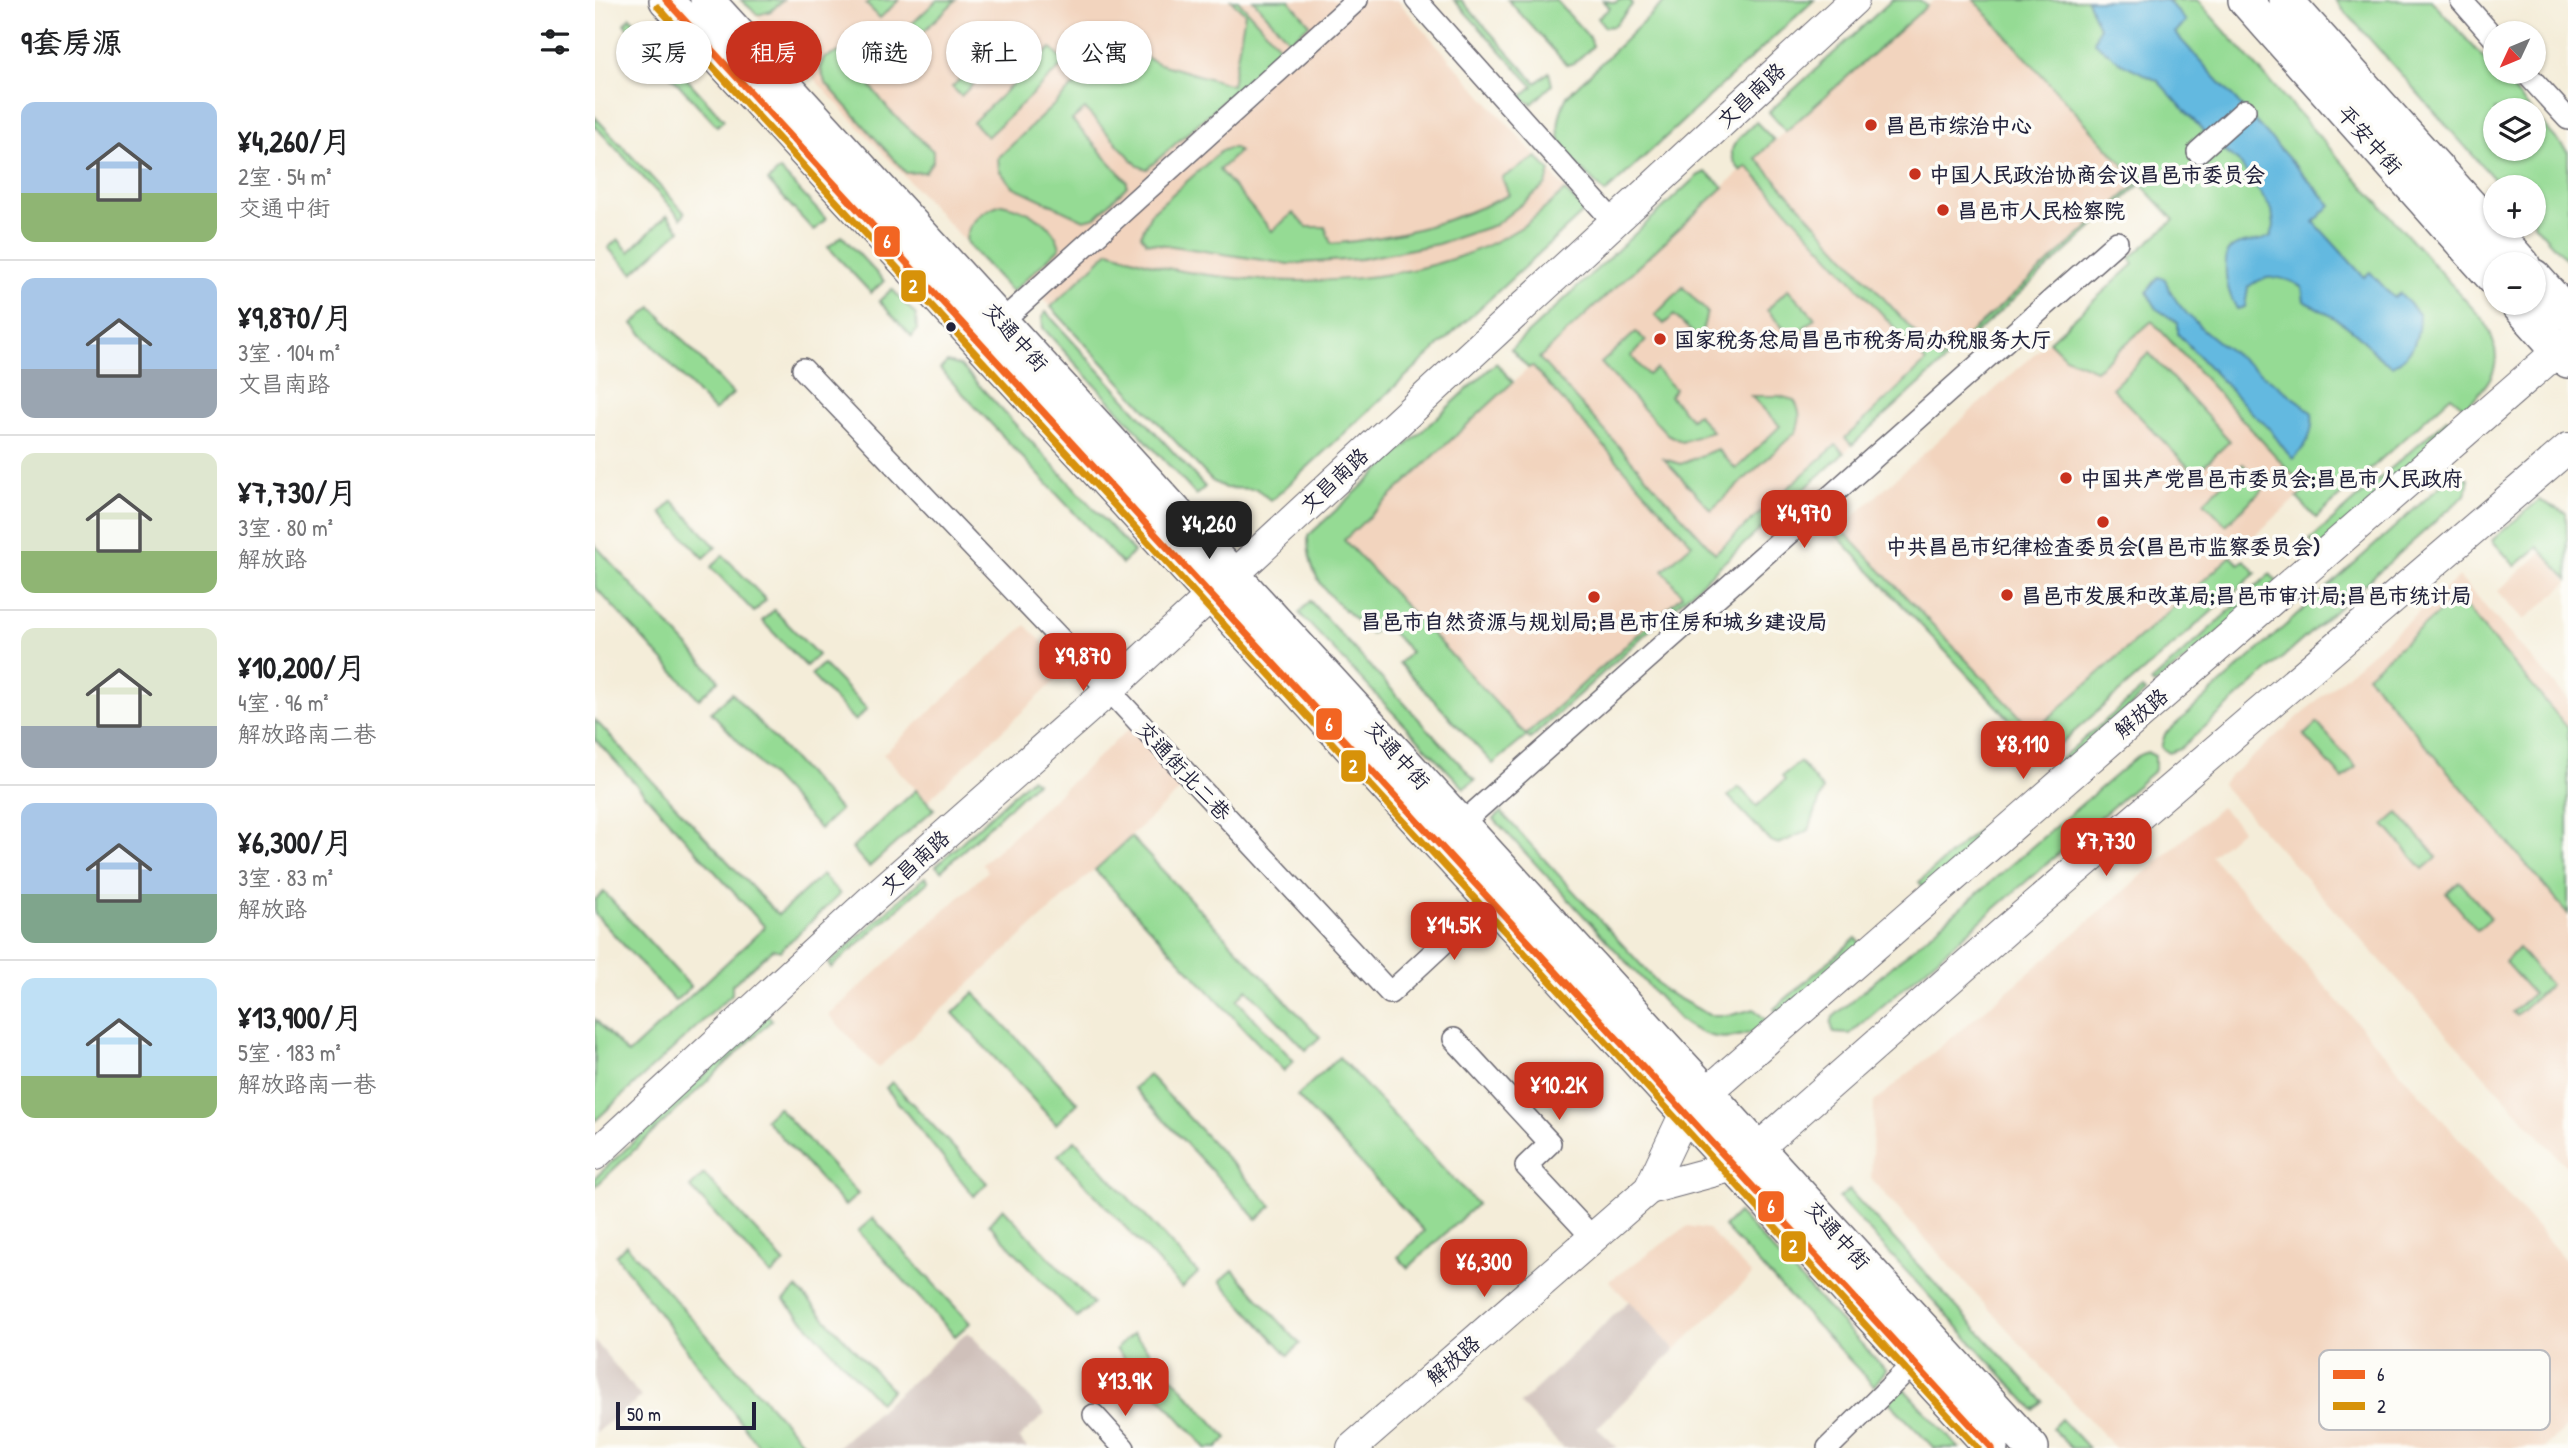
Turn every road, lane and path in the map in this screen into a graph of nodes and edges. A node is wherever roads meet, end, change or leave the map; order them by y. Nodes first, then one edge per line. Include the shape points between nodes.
1 (666, 0) edge
2 (707, 0) edge
3 (1357, 0) edge
4 (1416, 0) edge
5 (1854, 0) edge
6 (2245, 0) edge
7 (2286, 0) edge
8 (2461, 0) edge
9 (2483, 25) edge
10 (2536, 84) edge
11 (2245, 110) dead end
12 (2568, 119) edge
13 (2205, 146) dead end
14 (1613, 220) junction
15 (2117, 242) dead end
16 (2512, 252) edge
17 (2483, 267) edge
18 (2546, 289) edge
19 (2568, 314) edge
20 (2528, 315) edge
21 (1002, 321) junction
22 (2565, 351) edge
23 (803, 369) dead end
24 (2568, 448) edge
25 (1221, 584) junction
26 (1109, 690) junction
27 (1461, 824) junction
28 (1490, 900) junction
29 (1454, 1039) dead end
30 (1696, 1102) junction
31 (595, 1155) edge
32 (1746, 1157) junction
33 (1649, 1189) junction
34 (1593, 1238) junction
35 (1914, 1363) junction
36 (1094, 1415) dead end
37 (1124, 1448) edge
38 (1352, 1448) edge
39 (1828, 1448) edge
40 (1992, 1448) edge
41 (2032, 1448) edge

1 - 25 main road, 交通中街
2 - 21 main road, 交通中街
3 - 21 street
4 - 14 street
5 - 14 street, 文昌南路
6 - 17 main road, 平安中街
7 - 16 main road, 平安中街
8 - 9 street
10 - 12 street
11 - 13 street
14 - 25 street, 文昌南路
15 - 27 street
18 - 19 main road
20 - 22 main road
21 - 25 main road, 交通中街
22 - 30 street, 解放路
23 - 26 street, 交通街北二巷
24 - 32 street, 解放路
25 - 26 street, 文昌南路
25 - 27 main road, 交通中街
25 - 28 main road, 交通中街
26 - 28 street, 交通街北二巷 via 1390,993
26 - 31 street, 文昌南路 via 870,901
27 - 30 main road, 交通中街
28 - 30 main road, 交通中街
29 - 34 street via 1551,1143 1526,1166
30 - 32 main road, 交通中街
30 - 33 street, 解放路
32 - 33 street, 解放路
32 - 35 main road, 交通中街
32 - 41 main road, 交通中街
33 - 34 street, 解放路
34 - 38 street, 解放路
35 - 39 street
35 - 40 main road, 交通中街
36 - 37 street

